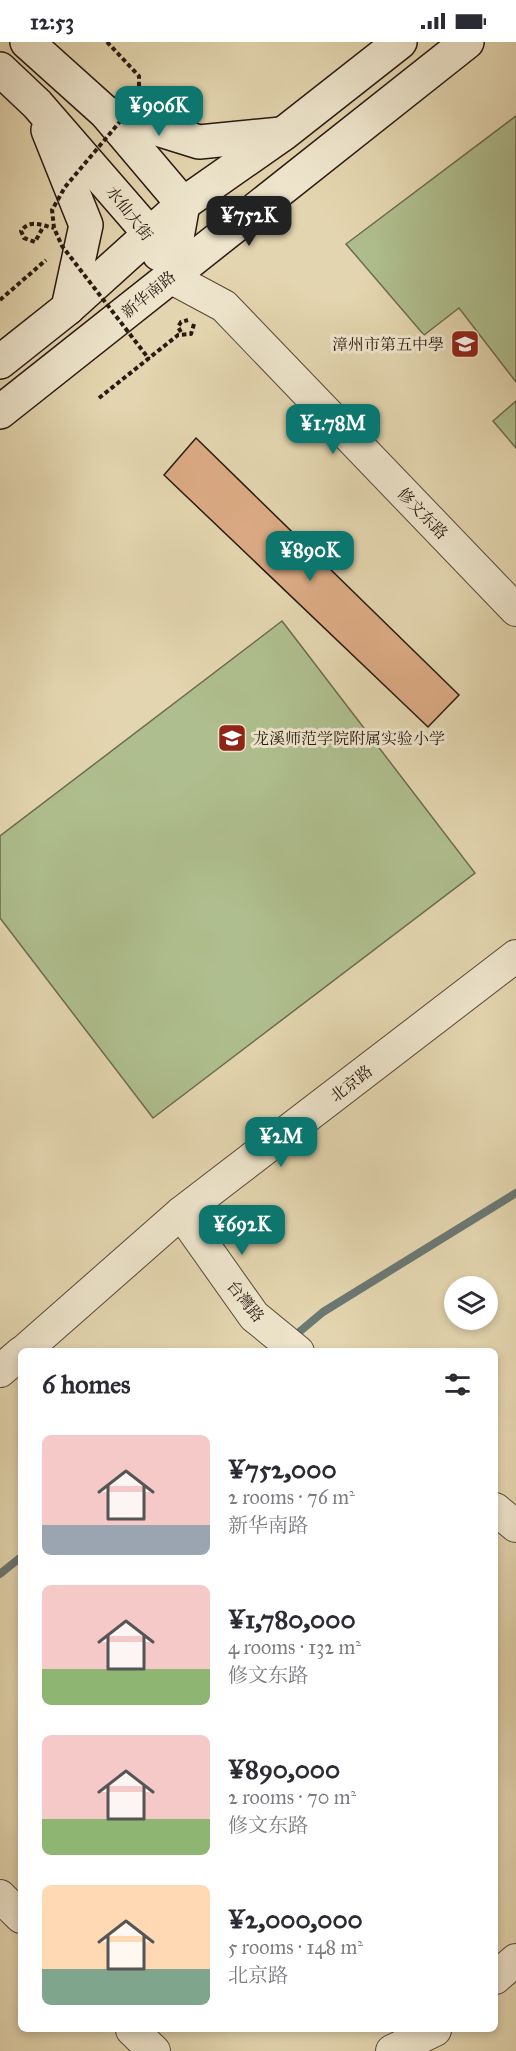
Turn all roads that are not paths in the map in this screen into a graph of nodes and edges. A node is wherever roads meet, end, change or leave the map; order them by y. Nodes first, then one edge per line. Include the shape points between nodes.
1 (27, 42) edge
2 (400, 42) edge
3 (467, 42) edge
4 (0, 69) edge
5 (37, 104) junction
6 (106, 113) junction
7 (282, 134) junction
8 (183, 204) junction
9 (149, 233) junction
10 (170, 277) junction
11 (68, 308) junction
12 (0, 362) edge
13 (0, 412) edge
14 (516, 609) edge
15 (516, 956) edge
16 (181, 1213) junction
17 (27, 1348) edge
18 (293, 1348) edge
19 (18, 1355) edge
20 (0, 1371) edge
21 (498, 1511) edge
22 (516, 1526) edge
23 (0, 1896) edge
24 (18, 1914) edge
25 (516, 1960) edge
26 (498, 1975) edge
27 (134, 2032) edge
28 (431, 2032) edge
29 (154, 2051) edge
30 (392, 2051) edge

1 - 6 main road
2 - 7 main road
3 - 10 main road, 新华南路
4 - 5 main road, 水仙大街
5 - 9 main road, 水仙大街
5 - 11 main road via 86,225
6 - 7 main road via 199,142
6 - 8 main road
7 - 8 main road
8 - 9 main road
8 - 10 main road, 水仙大街
9 - 10 main road, 水仙大街
9 - 11 main road
10 - 13 main road, 新华南路
10 - 14 street, 修文东路 via 224,306
11 - 12 main road
15 - 16 street, 北京路
16 - 17 street, 北京路
16 - 18 street, 台灣路 via 254,1316
19 - 20 street, 北京路
21 - 22 street
23 - 24 street
25 - 26 street
27 - 29 street
28 - 30 street

